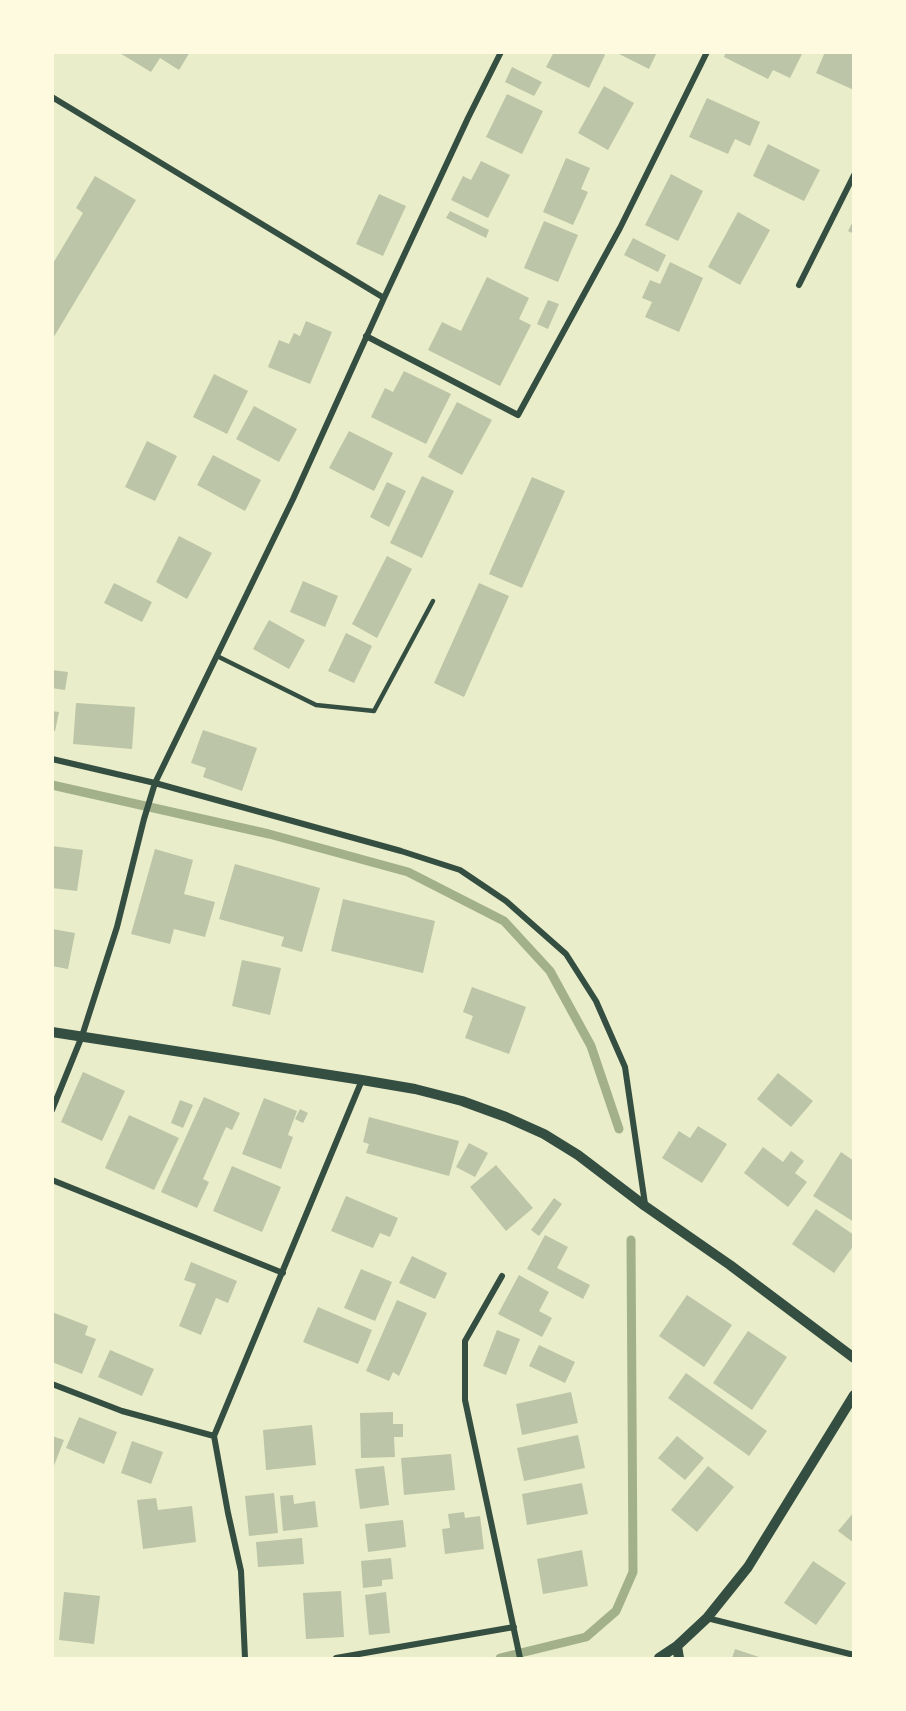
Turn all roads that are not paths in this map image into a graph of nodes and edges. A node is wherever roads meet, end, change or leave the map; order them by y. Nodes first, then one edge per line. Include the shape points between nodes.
1 (501, 52) edge
2 (707, 52) edge
3 (52, 97) edge
4 (854, 175) edge
5 (799, 285) dead end
6 (384, 298) junction
7 (366, 336) junction
8 (433, 601) dead end
9 (217, 656) junction
10 (52, 759) edge
11 (155, 783) junction
12 (52, 1032) edge
13 (82, 1036) junction
14 (362, 1080) junction
15 (52, 1110) edge
16 (52, 1180) edge
17 (645, 1206) junction
18 (282, 1274) junction
19 (502, 1276) dead end
20 (854, 1358) edge
21 (52, 1384) edge
22 (854, 1395) edge
23 (214, 1436) junction
24 (707, 1618) junction
25 (515, 1631) junction
26 (677, 1646) junction
27 (854, 1655) edge
28 (245, 1659) edge
29 (336, 1659) edge
30 (520, 1659) edge
31 (659, 1659) edge
32 (679, 1659) edge

1 - 6 street
2 - 7 street via 620,228 518,415
3 - 6 street
4 - 5 street
6 - 7 street
7 - 9 street via 293,500
8 - 9 lane via 374,711 316,705
9 - 11 street
10 - 11 street
11 - 13 street via 117,927
11 - 17 street via 460,870 506,901 566,954 596,1001 625,1067
12 - 13 street
13 - 14 street
13 - 15 street
14 - 17 street via 462,1101 506,1117 578,1155
14 - 18 street
16 - 18 street
17 - 20 street
18 - 23 street
19 - 25 street via 465,1341 465,1400
21 - 23 street via 122,1411
22 - 24 street via 748,1567
23 - 28 street via 241,1571
24 - 26 street
24 - 27 street
25 - 29 street
25 - 30 street
26 - 31 street
26 - 32 street

